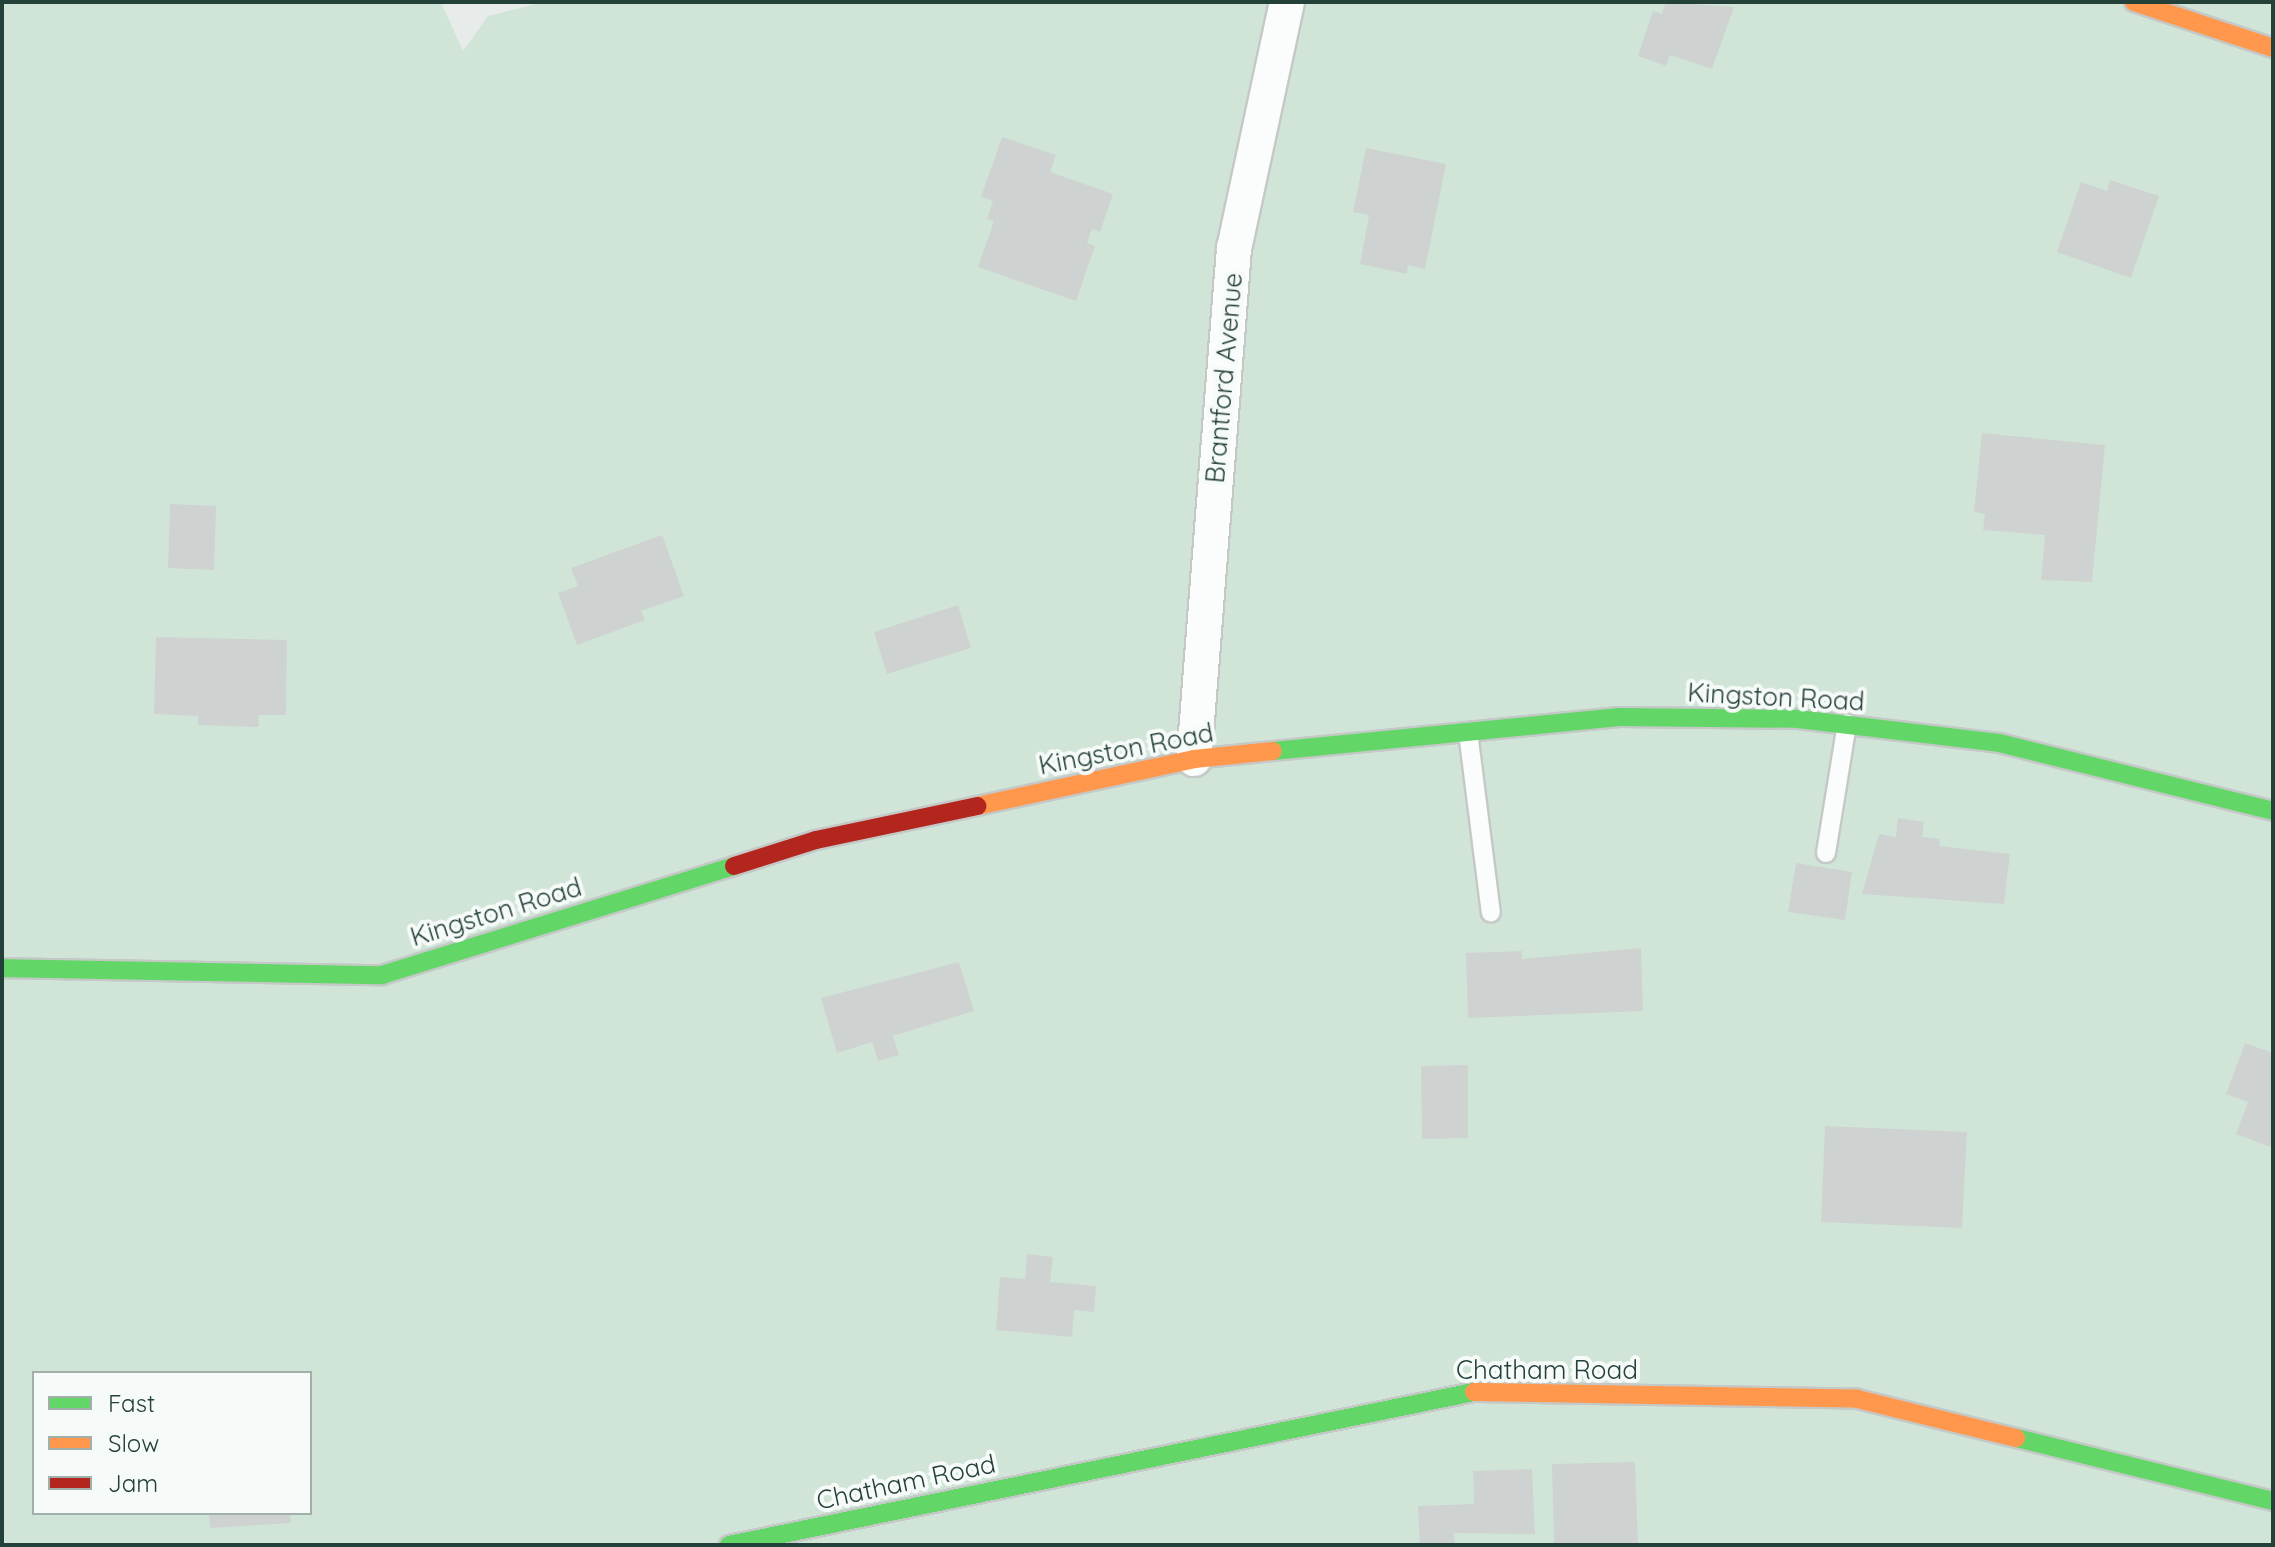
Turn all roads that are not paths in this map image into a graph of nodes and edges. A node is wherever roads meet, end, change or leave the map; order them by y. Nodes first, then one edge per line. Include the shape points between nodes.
1 (1287, 2) edge
2 (2134, 2) edge
3 (2273, 48) edge
4 (1847, 724) junction
5 (1468, 732) junction
6 (1194, 759) junction
7 (2273, 811) edge
8 (1826, 853) dead end
9 (1491, 913) dead end
10 (2, 968) edge
11 (2273, 1501) edge
12 (729, 1545) edge

1 - 6 street, Brantford Avenue via 1234,249
2 - 3 street
4 - 5 street, Kingston Road via 1619,717
4 - 7 street, Kingston Road via 2003,744
4 - 8 lane
5 - 6 street, Kingston Road
5 - 9 lane
6 - 10 street, Kingston Road via 816,840 382,975
11 - 12 street, Chatham Road via 1857,1399 1465,1392

